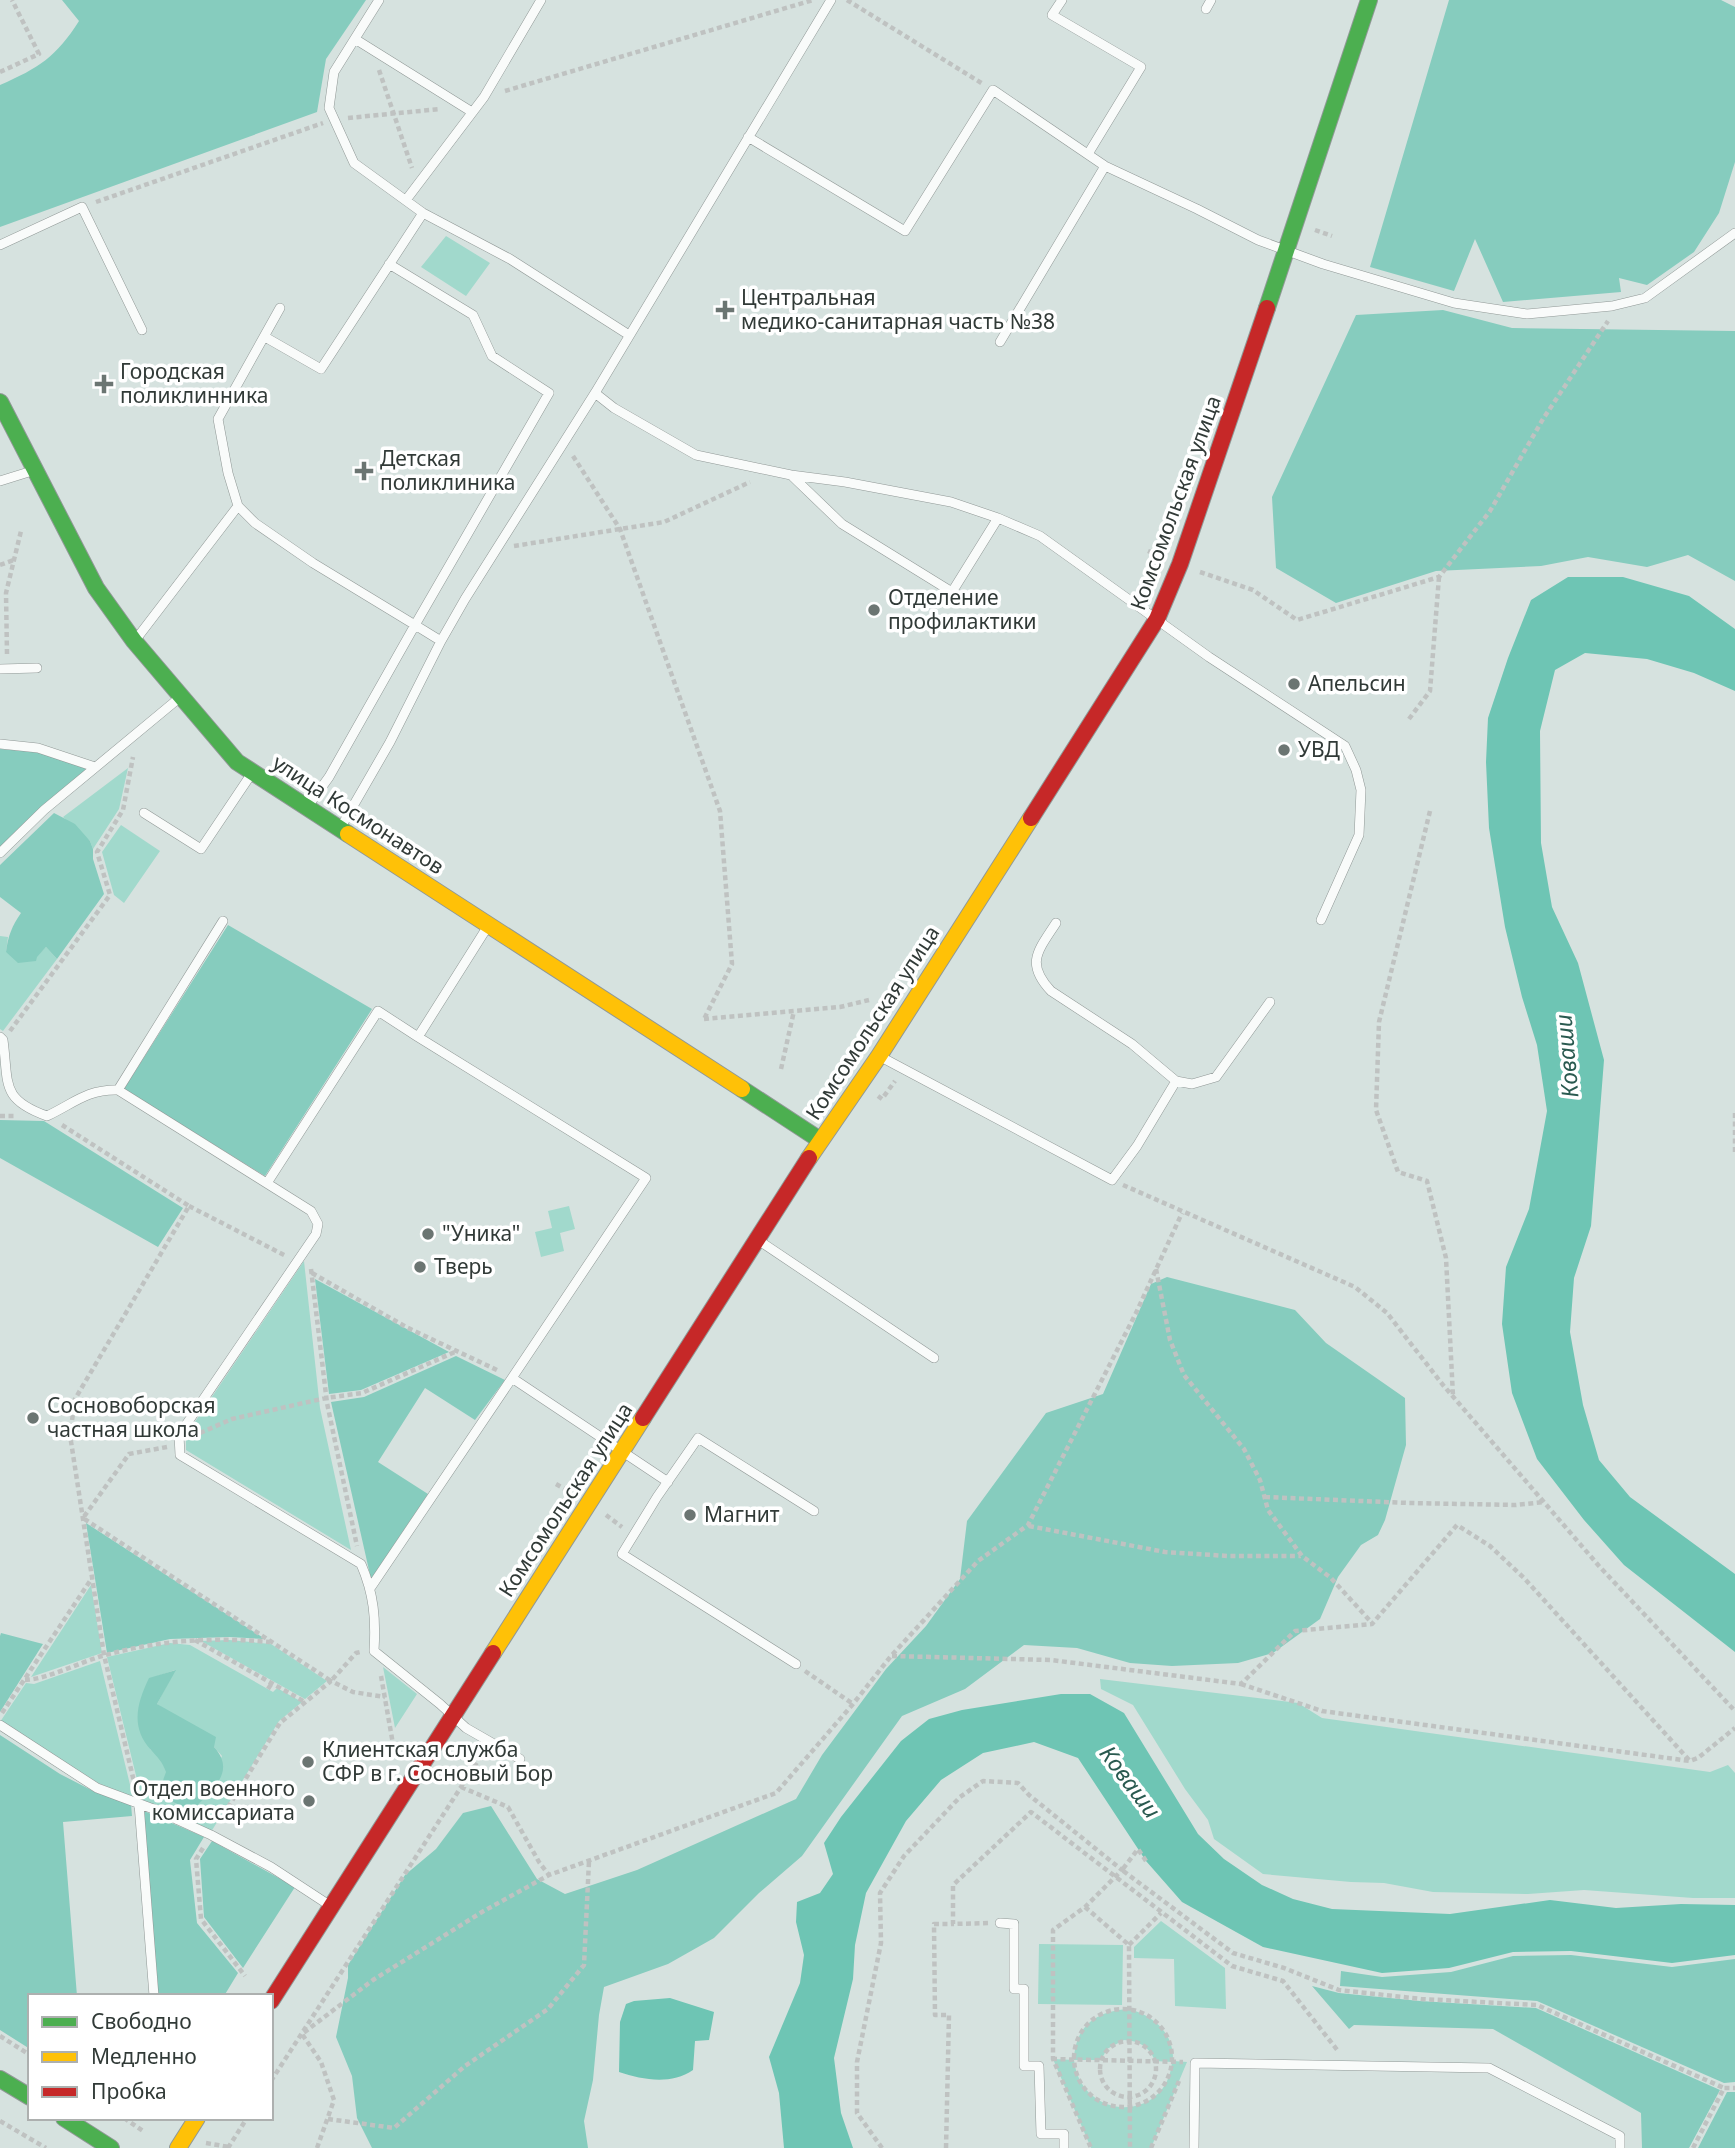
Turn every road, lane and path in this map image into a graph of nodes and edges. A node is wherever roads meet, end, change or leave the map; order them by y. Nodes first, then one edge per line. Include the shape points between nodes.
1 (12, 0) edge
2 (379, 0) edge
3 (541, 0) edge
4 (813, 0) edge
5 (831, 0) edge
6 (847, 0) edge
7 (1062, 0) edge
8 (1369, 0) edge
9 (355, 39) junction
10 (378, 68) dead end
11 (0, 72) edge
12 (993, 90) junction
13 (484, 97) junction
14 (416, 111) dead end
15 (472, 112) junction
16 (394, 114) junction
17 (335, 119) junction
18 (748, 136) junction
19 (1088, 154) junction
20 (1105, 166) junction
21 (416, 179) dead end
22 (406, 200) junction
23 (82, 207) junction
24 (423, 213) junction
25 (1735, 233) edge
26 (0, 245) edge
27 (1285, 250) junction
28 (389, 264) junction
29 (1612, 306) junction
30 (280, 308) dead end
31 (142, 330) dead end
32 (629, 335) junction
33 (265, 337) junction
34 (1000, 342) dead end
35 (595, 393) junction
36 (0, 402) edge
37 (564, 442) junction
38 (34, 470) junction
39 (774, 472) junction
40 (791, 475) junction
41 (0, 481) edge
42 (238, 506) junction
43 (998, 518) junction
44 (620, 529) junction
45 (20, 531) dead end
46 (497, 548) junction
47 (14, 560) junction
48 (0, 565) edge
49 (1439, 577) junction
50 (1215, 578) dead end
51 (3, 594) edge
52 (1157, 619) junction
53 (415, 625) junction
54 (441, 641) junction
55 (134, 642) junction
56 (37, 668) dead end
57 (4, 669) edge
58 (180, 697) junction
59 (1409, 719) dead end
60 (138, 733) junction
61 (0, 744) edge
62 (94, 767) junction
63 (253, 772) junction
64 (307, 807) junction
65 (1430, 811) dead end
66 (145, 813) dead end
67 (340, 828) junction
68 (0, 853) edge
69 (1321, 920) dead end
70 (223, 921) dead end
71 (1056, 923) dead end
72 (489, 925) junction
73 (869, 1000) dead end
74 (1270, 1002) dead end
75 (794, 1011) junction
76 (418, 1037) junction
77 (2, 1039) edge
78 (879, 1056) junction
79 (781, 1069) dead end
80 (1176, 1081) junction
81 (891, 1086) dead end
82 (118, 1090) junction
83 (882, 1099) dead end
84 (1735, 1113) edge
85 (47, 1116) junction
86 (820, 1140) junction
87 (1735, 1154) edge
88 (1112, 1180) junction
89 (267, 1183) junction
90 (189, 1206) junction
91 (1182, 1213) junction
92 (757, 1239) junction
93 (308, 1244) junction
94 (296, 1261) junction
95 (1156, 1268) junction
96 (312, 1273) junction
97 (457, 1352) junction
98 (934, 1358) dead end
99 (512, 1378) junction
100 (1453, 1397) junction
101 (326, 1398) junction
102 (179, 1445) junction
103 (621, 1453) junction
104 (667, 1482) junction
105 (1265, 1497) junction
106 (1544, 1502) junction
107 (597, 1508) dead end
108 (814, 1511) dead end
109 (83, 1518) junction
110 (1028, 1525) junction
111 (634, 1535) junction
112 (1301, 1556) junction
113 (361, 1564) junction
114 (92, 1578) junction
115 (371, 1587) junction
116 (1372, 1624) junction
117 (195, 1640) junction
118 (272, 1642) junction
119 (203, 1645) junction
120 (200, 1651) dead end
121 (374, 1651) junction
122 (104, 1656) junction
123 (891, 1656) junction
124 (796, 1664) joint
125 (24, 1680) junction
126 (331, 1681) junction
127 (272, 1683) junction
128 (1241, 1684) junction
129 (268, 1689) dead end
130 (385, 1697) junction
131 (305, 1702) junction
132 (853, 1704) junction
133 (1735, 1711) edge
134 (452, 1716) junction
135 (0, 1717) edge
136 (0, 1725) edge
137 (1735, 1728) edge
138 (490, 1742) junction
139 (393, 1744) dead end
140 (520, 1759) dead end
141 (1690, 1761) junction
142 (461, 1787) junction
143 (139, 1804) junction
144 (211, 1835) junction
145 (589, 1860) junction
146 (1146, 1861) dead end
147 (1122, 1870) junction
148 (549, 1875) junction
149 (1115, 1878) junction
150 (332, 1907) junction
151 (1085, 1907) junction
152 (1161, 1913) junction
153 (1000, 1923) joint
154 (953, 1924) junction
155 (1129, 1945) junction
156 (246, 1976) dead end
157 (154, 1994) edge
158 (273, 1998) edge
159 (1129, 2009) junction
160 (302, 2034) junction
161 (0, 2036) edge
162 (1129, 2041) junction
163 (28, 2054) edge
164 (1053, 2059) junction
165 (1074, 2060) junction
166 (1101, 2060) junction
167 (1129, 2060) junction
168 (1155, 2061) junction
169 (1172, 2062) junction
170 (1039, 2066) junction
171 (1350, 2066) junction
172 (273, 2078) edge
173 (0, 2079) edge
174 (1724, 2088) junction
175 (1735, 2088) edge
176 (28, 2096) edge
177 (1130, 2096) junction
178 (1130, 2107) junction
179 (328, 2119) junction
180 (67, 2120) edge
181 (127, 2120) edge
182 (196, 2120) edge
183 (246, 2120) edge
184 (0, 2121) edge
185 (143, 2131) dead end
186 (205, 2143) dead end
187 (46, 2148) edge
188 (111, 2148) edge
189 (178, 2148) edge
190 (229, 2148) edge
191 (317, 2148) edge
192 (882, 2148) edge
193 (946, 2148) edge
194 (1064, 2148) edge
195 (1091, 2148) edge
196 (1130, 2148) edge
197 (1151, 2148) edge
198 (1194, 2148) edge
199 (1620, 2148) edge
200 (1693, 2148) edge

1 - 11 path via 38,54
2 - 9 lane
3 - 13 lane
4 - 13 path
5 - 18 lane
6 - 12 path
7 - 19 lane via 1052,15 1141,67
8 - 27 street, Комсомольская улица
9 - 15 lane
9 - 17 lane via 334,72 329,108
10 - 16 path
12 - 18 lane via 905,231
12 - 19 lane
13 - 15 lane
14 - 16 path
15 - 22 lane
16 - 17 path
16 - 21 path
17 - 22 lane via 354,163
17 - 23 path
18 - 32 lane
19 - 20 lane
20 - 27 lane
20 - 34 lane
22 - 24 lane
23 - 26 lane
23 - 31 lane
24 - 28 lane
24 - 32 lane via 510,259
25 - 29 lane via 1645,298
27 - 29 lane via 1454,303 1527,314
27 - 52 street, Комсомольская улица via 1180,564
28 - 33 lane via 321,369
28 - 53 lane via 473,315 492,356 548,393
29 - 49 path via 1608,321 1543,419 1490,511
30 - 33 lane
32 - 35 lane
33 - 42 lane via 218,419
35 - 37 lane
35 - 39 lane via 696,455
36 - 38 street, улица Космонавтов
37 - 44 path
37 - 46 lane
38 - 41 lane
38 - 55 street, улица Космонавтов via 96,588
39 - 40 lane
39 - 44 path via 664,522
40 - 43 lane via 904,492
40 - 43 lane via 842,524 952,592
42 - 53 lane via 313,563
42 - 55 lane
43 - 52 lane via 1040,536
44 - 46 path
44 - 75 path via 720,811 732,964 704,1019
45 - 47 path
46 - 54 lane
47 - 48 path
47 - 51 path
49 - 50 path via 1297,620 1253,590
49 - 59 path via 1430,691
51 - 57 path
52 - 69 lane via 1345,746 1361,790 1359,835
52 - 78 street, Комсомольская улица
53 - 54 lane
53 - 64 lane via 329,777
54 - 67 lane
55 - 58 street, улица Космонавтов
56 - 57 lane
58 - 60 lane
58 - 63 street, улица Космонавтов via 237,762
60 - 62 lane
60 - 77 path via 123,810 97,852 110,895
61 - 62 lane via 38,748
62 - 68 lane
63 - 64 street, улица Космонавтов
63 - 66 lane via 201,849
64 - 67 street, улица Космонавтов
65 - 100 path via 1379,1022 1377,1110 1398,1172 1427,1181 1446,1258
67 - 72 street, улица Космонавтов
70 - 82 lane
71 - 80 lane via 1037,954 1041,979
72 - 76 lane
72 - 86 street, улица Космонавтов
73 - 75 path
74 - 80 lane via 1216,1077 1192,1084
75 - 79 path
76 - 89 lane via 378,1011
76 - 99 lane via 646,1178
77 - 85 lane via 8,1094 29,1110
78 - 86 street, Комсомольская улица
78 - 88 lane
80 - 88 lane
81 - 83 path
82 - 85 lane via 82,1096
82 - 89 lane
84 - 87 path
85 - 90 path
86 - 92 street, Комсомольская улица
88 - 91 path
89 - 93 lane via 311,1211 318,1224
90 - 94 path
90 - 109 path via 75,1399 70,1435
91 - 95 path
91 - 100 path via 1355,1287 1387,1313
92 - 98 lane
92 - 103 street, Комсомольская улица
93 - 94 lane
93 - 96 path
94 - 102 lane via 179,1435
95 - 105 path via 1170,1340 1184,1375 1244,1449
95 - 110 path
96 - 97 path
96 - 101 path
97 - 99 path
97 - 101 path via 362,1393
99 - 103 lane
99 - 115 lane
100 - 106 path
101 - 102 path via 232,1419
101 - 113 path
102 - 109 path via 129,1454
102 - 113 lane via 180,1455
103 - 104 lane
103 - 134 street, Комсомольская улица
104 - 108 lane via 698,1438
104 - 111 lane
105 - 106 path via 1516,1505
105 - 112 path via 1268,1510
106 - 133 path
107 - 111 path
109 - 114 path
109 - 118 path
110 - 112 path via 1165,1552
110 - 123 path via 978,1561
111 - 124 lane via 622,1554
112 - 116 path via 1331,1578
113 - 115 lane
114 - 122 path
114 - 125 path
115 - 121 lane via 376,1616
116 - 128 path via 1295,1631
116 - 141 path via 1457,1525 1490,1546 1524,1578
117 - 118 path
117 - 119 path
117 - 122 path via 154,1643
118 - 126 path
119 - 120 path
119 - 127 path
121 - 126 path via 355,1653
121 - 130 path
121 - 134 lane
122 - 125 path
122 - 143 path
123 - 128 path via 1051,1660
123 - 132 path
124 - 132 path
125 - 135 path
126 - 130 path via 353,1692
126 - 131 path
127 - 129 path
127 - 131 path
128 - 141 path via 1322,1711
130 - 139 path
131 - 144 path via 280,1723
132 - 145 path via 776,1793
134 - 138 lane
134 - 150 street, Комсомольская улица
136 - 143 lane via 97,1788
137 - 141 path
138 - 140 lane
138 - 142 path
142 - 148 path via 508,1807
142 - 160 path
143 - 144 lane
143 - 157 lane
144 - 150 lane
144 - 156 path via 196,1859 201,1919
145 - 148 path
145 - 179 path via 584,1965 548,2009 465,2066 394,2128
146 - 147 path via 1138,1849
147 - 149 path
147 - 174 path via 1233,1953 1339,1990 1537,2005
147 - 192 path via 1018,1783 983,1781 960,1797 904,1856 880,1893 881,1942 857,2062 857,2113
148 - 160 path via 373,1980
149 - 151 path
149 - 152 path
149 - 154 path via 1031,1812 953,1885
150 - 158 street, Комсомольская улица
151 - 155 path
151 - 164 path via 1053,1930
152 - 155 path
152 - 171 path via 1232,1966 1283,1981
153 - 154 path
153 - 170 lane via 1014,1924 1014,1989 1024,1989 1024,2066
154 - 193 path via 934,1924 935,2015 949,2015
155 - 159 path
159 - 162 path
159 - 165 path via 1111,2010 1084,2027
159 - 169 path via 1159,2023 1169,2038
160 - 172 path
160 - 179 path via 321,2062 334,2100
161 - 163 path
162 - 166 path via 1115,2043
162 - 167 path
162 - 168 path via 1150,2050
164 - 165 path
164 - 170 path via 1039,2059
164 - 195 path
165 - 166 path
165 - 178 path via 1075,2071 1092,2096 1105,2104
166 - 167 path
166 - 177 path via 1100,2074 1109,2090
167 - 168 path
167 - 177 path
168 - 169 path
168 - 177 path via 1151,2085
169 - 178 path via 1164,2087 1152,2099
169 - 197 path via 1187,2062
170 - 194 lane via 1041,2134 1064,2134
171 - 198 lane via 1195,2063
171 - 199 lane via 1489,2068 1620,2136
173 - 176 street
174 - 175 path
174 - 200 path
177 - 178 path
178 - 196 path
179 - 191 path
180 - 188 street
181 - 185 path
182 - 189 street
183 - 190 path
184 - 187 path
186 - 190 path

